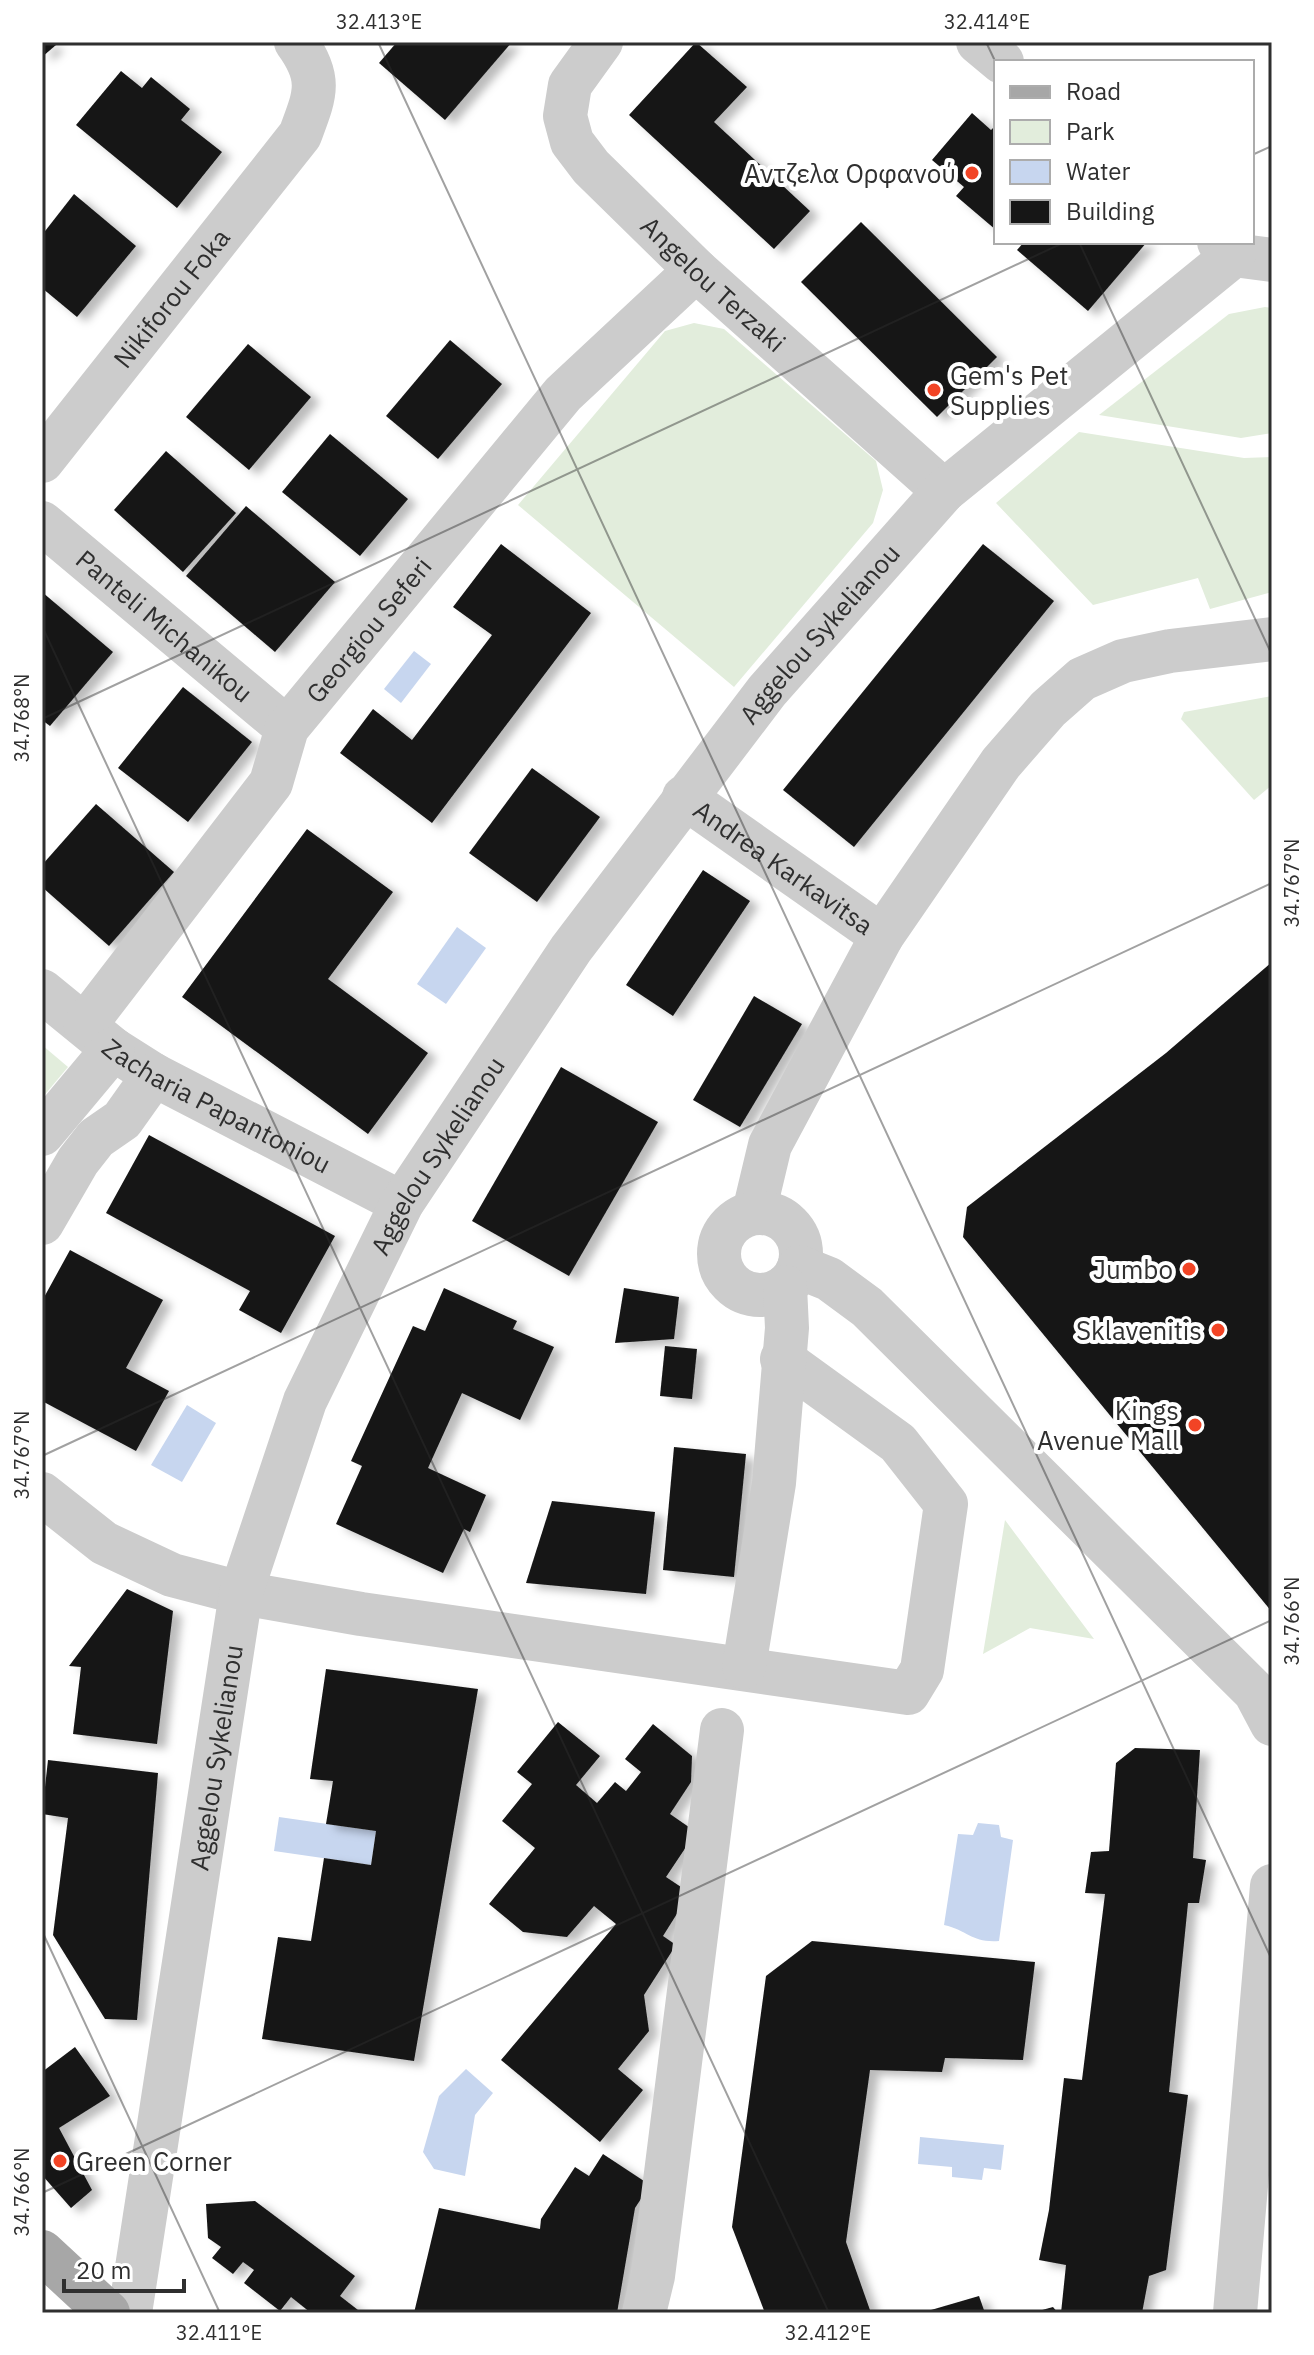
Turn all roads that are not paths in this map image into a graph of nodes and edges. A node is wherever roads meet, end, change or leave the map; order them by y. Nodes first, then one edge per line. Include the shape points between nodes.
1 (296, 42) edge
2 (601, 42) edge
3 (978, 42) edge
4 (1000, 60) edge
5 (1242, 252) edge
6 (696, 270) junction
7 (42, 461) edge
8 (944, 491) junction
9 (42, 523) edge
10 (1272, 639) edge
11 (287, 728) junction
12 (684, 797) junction
13 (882, 936) junction
14 (42, 991) edge
15 (99, 1037) junction
16 (154, 1075) junction
17 (42, 1134) edge
18 (402, 1203) junction
19 (754, 1212) junction
20 (42, 1223) edge
21 (792, 1277) junction
22 (782, 1359) junction
23 (42, 1494) edge
24 (241, 1593) junction
25 (744, 1667) junction
26 (1272, 1724) edge
27 (722, 1730) dead end
28 (1272, 1886) edge
29 (42, 2252) edge
30 (108, 2313) edge
31 (130, 2313) edge
32 (644, 2313) edge
33 (1235, 2313) edge

1 - 7 street, Nikiforou Foka via 310,61 316,91 300,135
2 - 6 street, Angelou Terzaki via 570,85 565,116 572,142
3 - 4 street
5 - 8 street, Aggelou Sykelianou
6 - 8 street, Angelou Terzaki
6 - 11 street, Georgiou Seferi via 563,394
8 - 12 street, Aggelou Sykelianou via 760,700
9 - 11 street, Panteli Michanikou
10 - 13 street via 1154,654 1082,679 1001,763
11 - 15 street, Georgiou Seferi via 271,783
12 - 13 street, Andrea Karkavitsa
12 - 18 street, Aggelou Sykelianou via 571,949
13 - 19 street via 770,1145
14 - 15 street, Zacharia Papantoniou
15 - 16 street, Zacharia Papantoniou
15 - 17 street, Georgiou Seferi
16 - 18 street, Zacharia Papantoniou
16 - 20 street via 122,1120 96,1138 78,1161
18 - 24 street, Aggelou Sykelianou via 305,1401
19 - 21 street via 769,1213 792,1227 802,1254
19 - 21 street via 729,1225 721,1237 719,1265 735,1288 748,1293 762,1295
21 - 22 street
21 - 26 street via 829,1279 867,1307 1255,1692
22 - 25 street via 774,1483
22 - 25 street via 898,1443 946,1504 922,1670 908,1693
23 - 24 street via 104,1543 172,1575
24 - 25 street
24 - 31 street, Aggelou Sykelianou
27 - 32 street via 653,2276
28 - 33 street
29 - 30 main road

